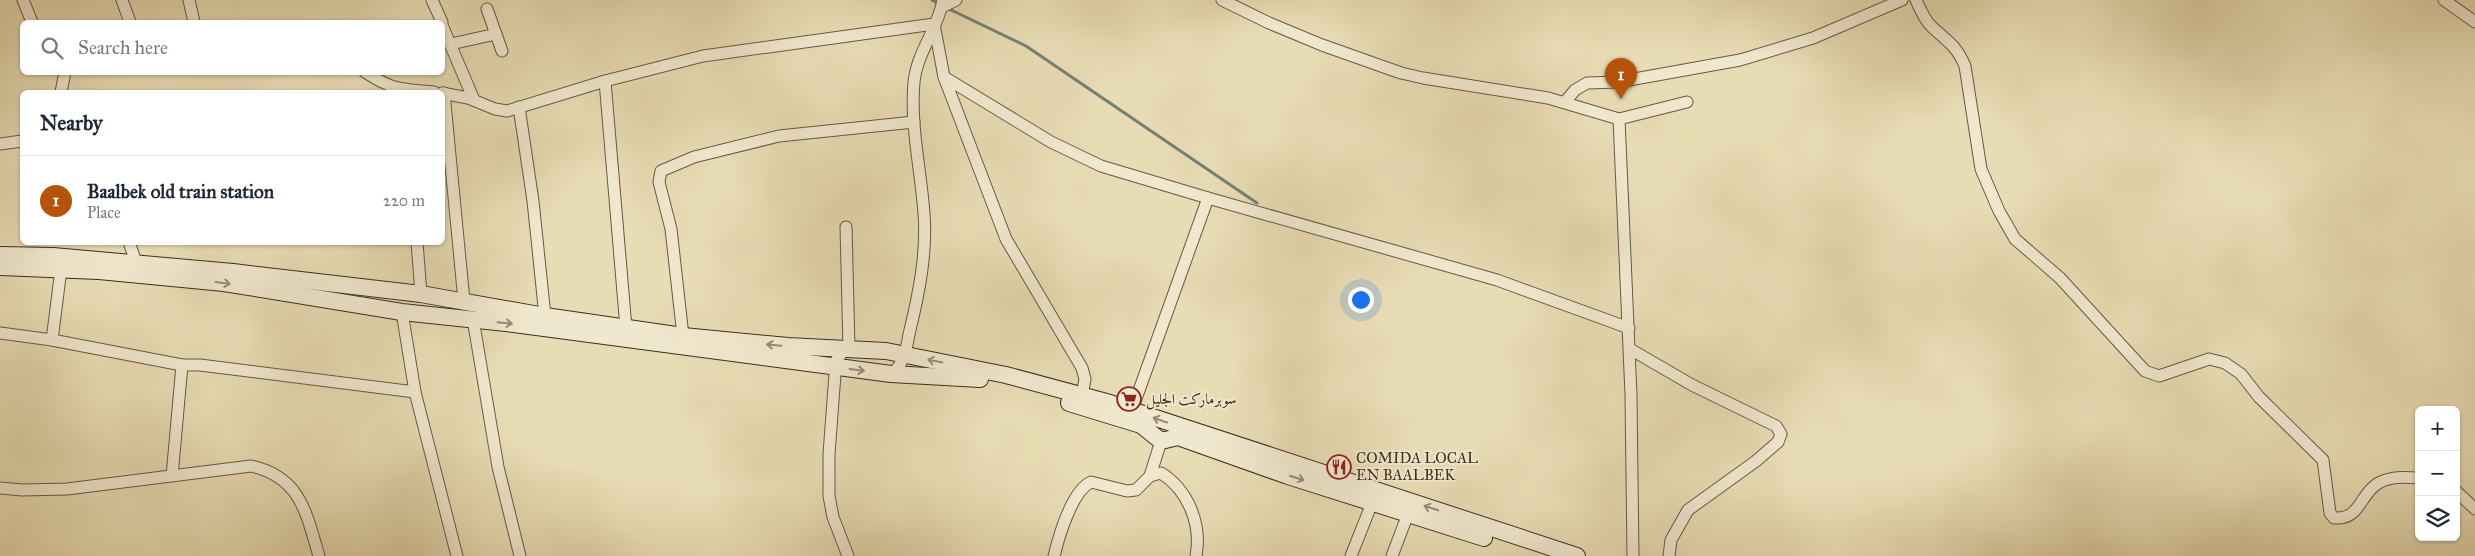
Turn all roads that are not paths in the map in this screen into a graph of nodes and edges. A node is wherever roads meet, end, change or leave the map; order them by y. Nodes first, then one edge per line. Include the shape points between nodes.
1 (23, 0) edge
2 (122, 0) edge
3 (189, 0) edge
4 (432, 0) edge
5 (956, 0) edge
6 (1222, 0) edge
7 (1902, 0) edge
8 (1916, 0) edge
9 (2444, 0) edge
10 (943, 4) edge
11 (487, 9) dead end
12 (31, 20) edge
13 (129, 20) edge
14 (194, 20) edge
15 (440, 20) edge
16 (2475, 22) edge
17 (934, 24) junction
18 (445, 31) edge
19 (496, 34) junction
20 (451, 44) junction
21 (502, 51) dead end
22 (64, 75) edge
23 (369, 75) edge
24 (944, 77) junction
25 (605, 81) junction
26 (61, 90) edge
27 (398, 90) edge
28 (445, 94) edge
29 (474, 100) junction
30 (1565, 102) junction
31 (1687, 102) dead end
32 (519, 107) junction
33 (1619, 119) junction
34 (914, 122) junction
35 (445, 136) edge
36 (20, 141) edge
37 (0, 144) edge
38 (1208, 198) junction
39 (846, 227) dead end
40 (130, 245) edge
41 (417, 245) edge
42 (0, 255) edge
43 (136, 262) junction
44 (0, 267) edge
45 (61, 269) junction
46 (378, 289) junction
47 (425, 295) junction
48 (464, 301) junction
49 (376, 309) junction
50 (402, 312) junction
51 (425, 314) junction
52 (545, 316) junction
53 (473, 319) junction
54 (626, 328) junction
55 (1629, 328) junction
56 (0, 333) edge
57 (683, 336) junction
58 (52, 340) junction
59 (847, 348) junction
60 (1630, 349) junction
61 (904, 355) junction
62 (182, 365) junction
63 (836, 367) junction
64 (891, 374) junction
65 (415, 392) junction
66 (1082, 395) junction
67 (1132, 410) junction
68 (1161, 441) junction
69 (172, 476) junction
70 (1150, 476) junction
71 (2415, 478) edge
72 (0, 488) edge
73 (2460, 495) edge
74 (1372, 502) junction
75 (2475, 509) edge
76 (1408, 514) junction
77 (319, 556) edge
78 (457, 556) edge
79 (520, 556) edge
80 (848, 556) edge
81 (1054, 556) edge
82 (1196, 556) edge
83 (1351, 556) edge
84 (1392, 556) edge
85 (1539, 556) edge
86 (1577, 556) edge
87 (1634, 556) edge
88 (1669, 556) edge

1 - 12 street
2 - 13 street
3 - 14 street
4 - 15 street
5 - 10 street
6 - 30 street via 1322,45 1401,73
7 - 30 street via 1814,38 1740,60 1618,82 1587,83 1575,90
8 - 71 street via 1930,26 1948,39 1965,66 1981,169 2015,239 2060,278 2145,371 2159,376 2209,359 2225,363 2241,374 2259,397 2323,460 2330,513 2334,518 2347,517 2370,490 2385,480
9 - 16 street
10 - 17 street
11 - 19 street
17 - 24 street
17 - 25 street via 703,56
17 - 34 street via 916,71
18 - 20 street
19 - 20 street
19 - 21 street
20 - 29 street
22 - 26 street
23 - 27 street
24 - 38 street via 1076,156
24 - 66 street via 1006,239 1082,368 1085,379
25 - 32 street
25 - 54 street
28 - 29 street
29 - 32 street via 502,110
30 - 33 street
31 - 33 street
32 - 52 street
33 - 55 street
34 - 57 street via 779,136 694,157 661,171 658,182 671,230
34 - 61 street via 924,237 918,294
35 - 48 street
36 - 37 street
38 - 55 street via 1498,280
38 - 67 street
39 - 59 street
40 - 43 street
41 - 47 street
42 - 43 main road
43 - 46 main road
44 - 45 main road
45 -> 49 main road via 224,283
45 - 58 street
46 - 47 main road
46 - 49 main road
47 - 48 main road
47 - 51 main road
48 - 52 main road
49 - 50 main road
50 - 51 main road
50 - 65 street
51 - 53 main road
52 - 54 main road
53 -> 63 main road
53 - 79 street via 498,467
54 - 57 main road
55 - 60 street
56 - 58 street
59 -> 57 main road
58 - 62 street
59 - 61 main road
59 - 63 street via 837,357
60 - 87 street
60 - 88 street via 1692,385 1776,426 1781,434 1778,442 1756,461 1688,510 1671,540
61 - 64 street via 900,366
66 -> 61 main road
62 - 65 street
62 - 69 street
63 -> 64 main road
63 - 80 street via 828,454 829,496
64 - 68 main road via 965,377 1009,384 1141,425
65 - 78 street
66 - 67 main road
86 -> 67 main road
68 - 70 street
68 -> 74 main road via 1178,437
69 - 72 street via 67,489
69 - 77 street via 240,466 275,474 291,486 304,506
70 - 81 street via 1136,490 1127,491 1092,482 1082,488 1071,508
70 - 82 street via 1161,473 1182,492 1197,529
73 - 75 street
74 - 76 main road
74 - 83 street
76 - 84 street
76 - 85 main road

